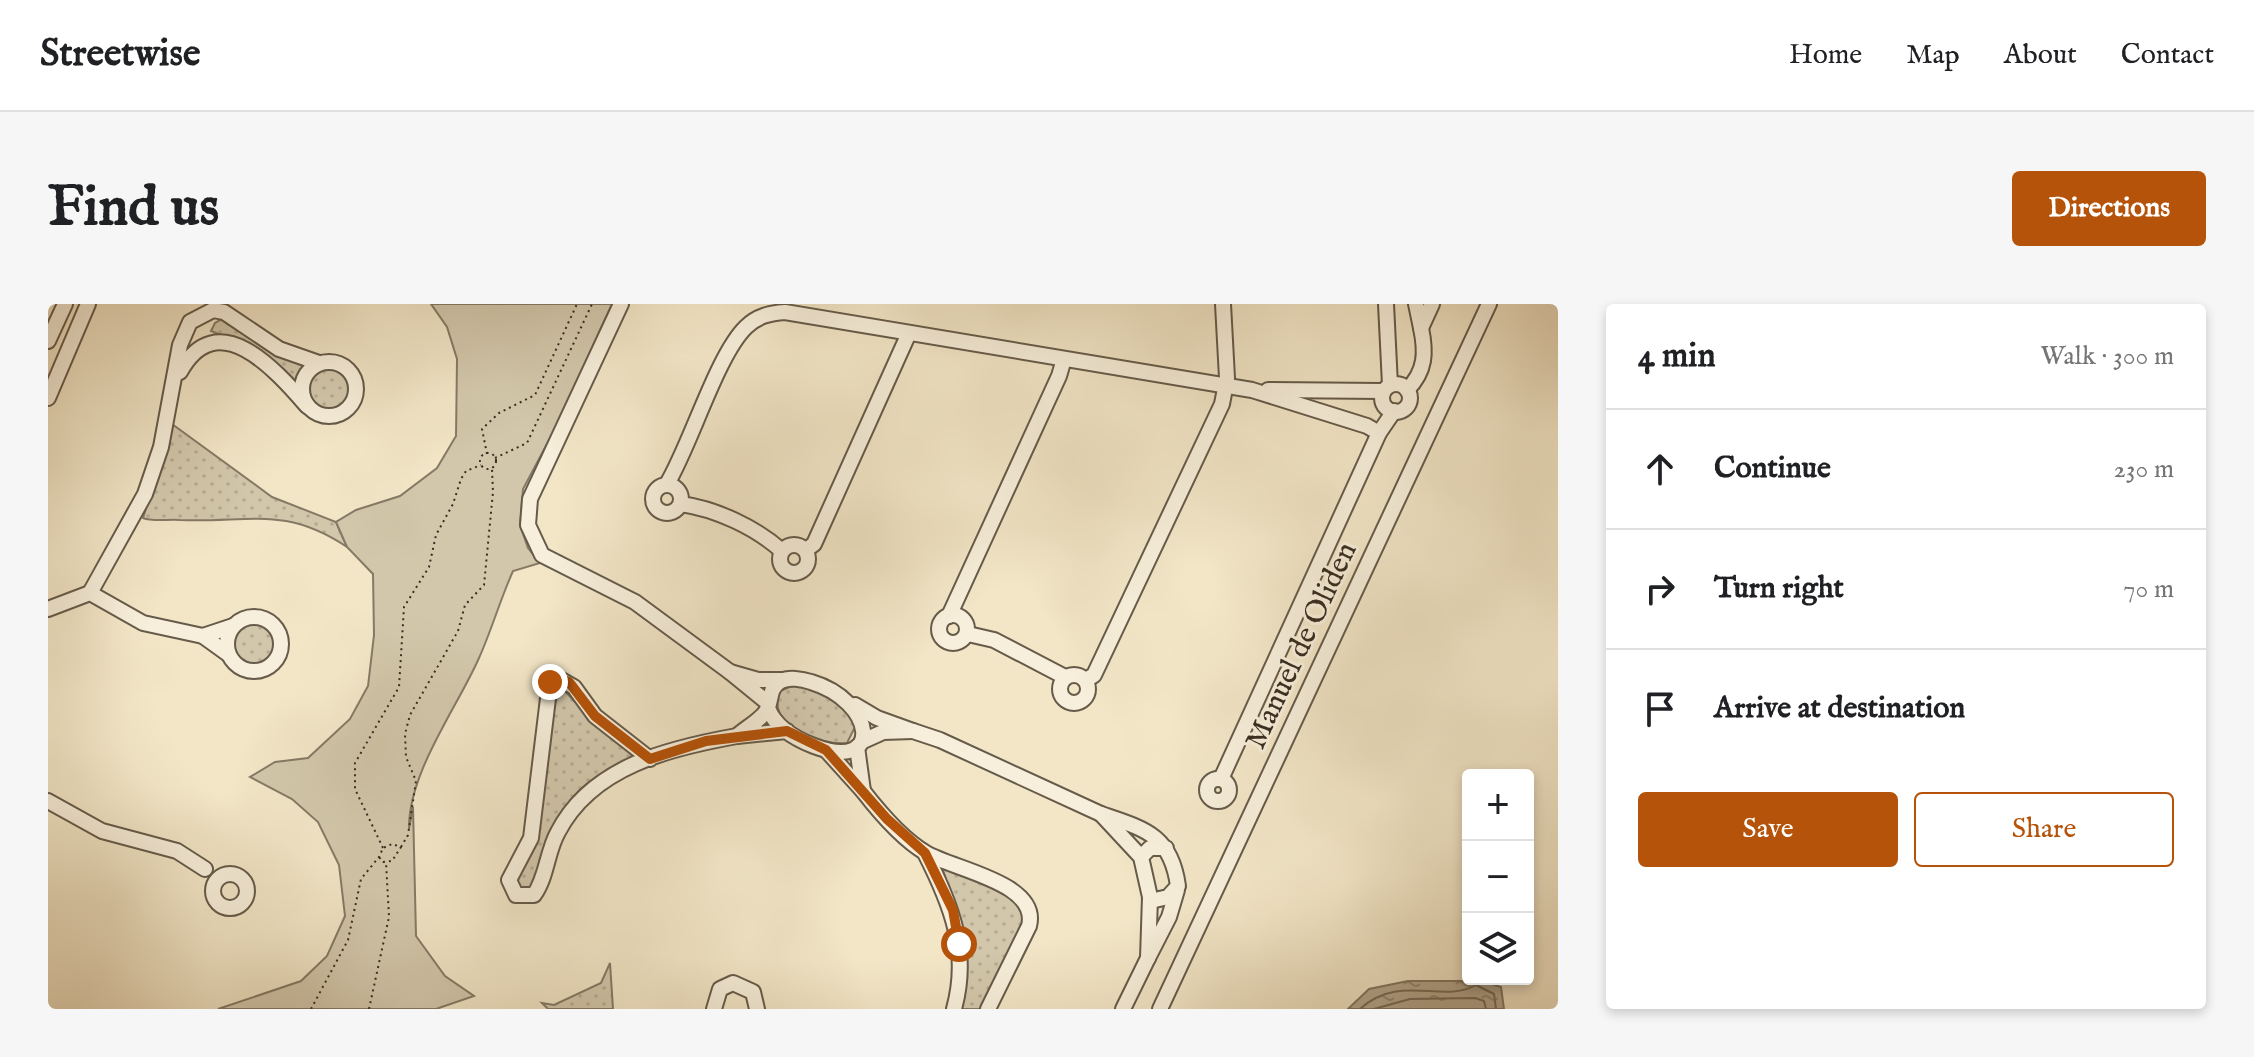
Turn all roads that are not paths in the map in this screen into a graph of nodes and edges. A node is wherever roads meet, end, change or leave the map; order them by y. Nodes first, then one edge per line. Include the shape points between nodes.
1 (65, 304) edge
2 (88, 304) edge
3 (621, 304) edge
4 (1223, 304) edge
5 (1386, 304) edge
6 (1416, 304) edge
7 (1432, 304) edge
8 (1489, 304) edge
9 (1421, 328) junction
10 (909, 333) junction
11 (48, 341) edge
12 (1064, 359) junction
13 (319, 363) junction
14 (174, 383) junction
15 (1226, 386) junction
16 (1387, 388) junction
17 (1252, 390) junction
18 (1407, 390) junction
19 (48, 398) edge
20 (307, 406) junction
21 (1394, 411) junction
22 (1379, 433) junction
23 (667, 484) junction
24 (681, 504) junction
25 (806, 550) junction
26 (782, 551) junction
27 (90, 593) junction
28 (48, 609) edge
29 (949, 616) junction
30 (233, 626) junction
31 (968, 634) junction
32 (203, 636) junction
33 (228, 654) junction
34 (730, 672) junction
35 (1065, 677) junction
36 (783, 680) junction
37 (1086, 680) junction
38 (848, 700) junction
39 (768, 706) junction
40 (787, 731) junction
41 (913, 731) junction
42 (737, 736) junction
43 (860, 744) junction
44 (826, 750) junction
45 (650, 759) junction
46 (1221, 779) dead end
47 (863, 791) junction
48 (48, 801) edge
49 (1101, 814) junction
50 (1166, 848) junction
51 (925, 853) junction
52 (1141, 857) junction
53 (205, 869) junction
54 (225, 874) junction
55 (1178, 886) junction
56 (212, 888) junction
57 (1150, 897) junction
58 (1148, 958) junction
59 (714, 1009) edge
60 (757, 1009) edge
61 (954, 1009) edge
62 (988, 1009) edge
63 (1123, 1009) edge
64 (1160, 1009) edge

1 - 11 street
2 - 19 street
3 - 34 street via 530,499 531,536 542,555 635,602
4 - 15 street
5 - 16 street
6 - 9 street
7 - 9 street
8 - 64 street, Manuel de Oliden
9 - 18 street via 1423,366
10 - 12 street
10 - 23 street via 785,312 759,317 730,349
10 - 25 street via 814,544
12 - 15 street
12 - 29 street
13 - 14 street via 279,349 235,317 213,310 190,322
13 - 20 street via 303,382
13 - 20 street via 346,367 356,392 348,409 332,417
14 - 20 street via 196,349 215,340 259,357
14 - 27 street via 145,494
15 - 17 street
15 - 37 street via 1094,675
16 - 17 street
16 - 18 street via 1400,384
16 - 21 street via 1383,404
17 - 22 street
18 - 21 street via 1406,407
21 - 22 street
22 - 46 street
23 - 24 street via 679,490
23 - 24 street via 655,491 654,505 666,513
24 - 26 street via 757,532
25 - 26 street via 794,544
25 - 26 street via 806,568 793,573 781,565
27 - 28 street
27 - 32 street via 143,623
29 - 31 street via 962,618
29 - 31 street via 939,626 943,640 957,643
30 - 32 street
30 - 33 street
30 - 33 street via 249,616 268,620 280,634 280,653 260,671 241,668
31 - 35 street via 994,640
32 - 33 street
34 - 36 street
34 - 39 street
35 - 37 street via 1074,674
35 - 37 street via 1060,690 1073,703 1086,698
36 - 38 street via 815,683
36 - 39 street via 771,691
38 - 41 street
38 - 43 street via 865,727
39 - 40 street
39 - 42 street
40 - 42 street
40 - 44 street
41 - 43 street via 883,732
41 - 49 street
42 - 45 street
43 - 44 street via 839,752
43 - 47 street
44 - 47 street
45 - 45 street via 595,716 569,682 550,682 531,838 511,873 512,891 522,898 534,895 558,831 584,796 609,777
47 - 51 street
48 - 53 street via 102,831 177,851
49 - 50 street via 1143,828
49 - 52 street
50 - 52 street via 1150,848
50 - 55 street
51 - 61 street via 946,893 959,935
51 - 62 street via 1013,890 1031,908 1025,936
52 - 57 street
53 - 54 street
53 - 56 street
54 - 56 street
54 - 56 street via 237,875 245,883 247,895 241,905 229,909 218,904
55 - 57 street via 1163,899
55 - 58 street
57 - 58 street
58 - 63 street
59 - 60 street via 720,989 733,983 753,992

